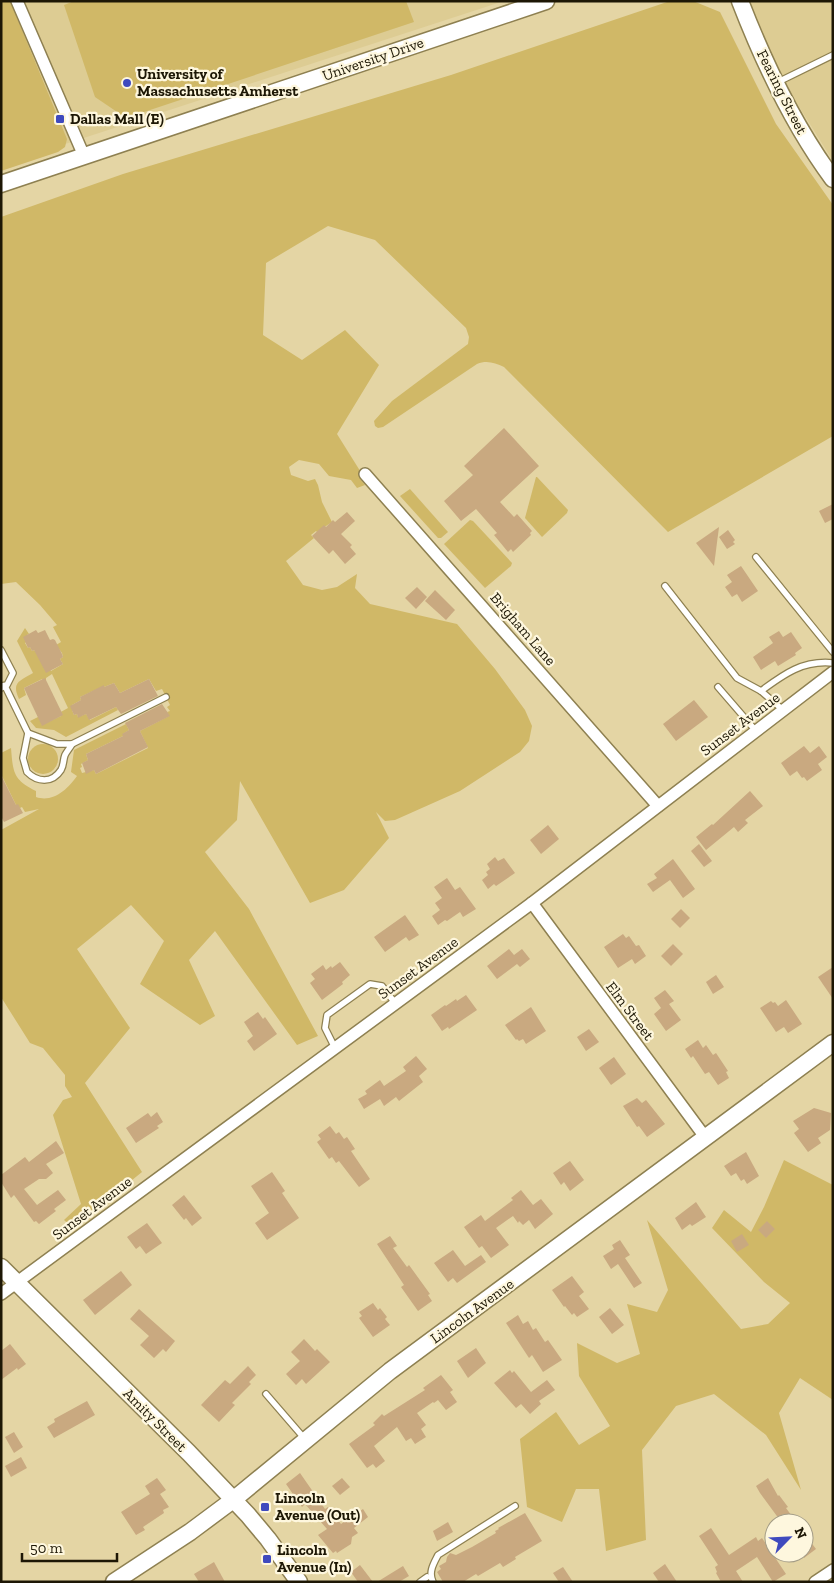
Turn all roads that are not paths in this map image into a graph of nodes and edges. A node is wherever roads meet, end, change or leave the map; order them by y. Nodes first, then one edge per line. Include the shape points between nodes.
1 (16, 1) edge
2 (546, 1) edge
3 (740, 1) edge
4 (833, 55) edge
5 (776, 83) junction
6 (84, 156) junction
7 (833, 179) edge
8 (1, 184) edge
9 (365, 474) dead end
10 (756, 557) dead end
11 (665, 586) dead end
12 (1, 650) edge
13 (833, 652) edge
14 (833, 663) edge
15 (833, 672) edge
16 (2, 687) edge
17 (718, 687) dead end
18 (761, 691) junction
19 (166, 697) dead end
20 (783, 710) junction
21 (756, 731) junction
22 (28, 733) junction
23 (72, 744) junction
24 (658, 806) junction
25 (532, 903) junction
26 (395, 1003) junction
27 (833, 1043) edge
28 (335, 1048) junction
29 (705, 1137) junction
30 (1, 1268) edge
31 (17, 1283) junction
32 (1, 1294) edge
33 (266, 1394) dead end
34 (306, 1440) junction
35 (233, 1500) junction
36 (515, 1506) dead end
37 (833, 1570) edge
38 (427, 1577) dead end
39 (114, 1582) edge
40 (299, 1582) edge
41 (420, 1582) edge
42 (433, 1582) edge
43 (816, 1582) edge

1 - 6 street
2 - 6 main road, University Drive
3 - 5 main road, Fearing Street
4 - 5 lane
5 - 7 main road, Fearing Street via 805,138
6 - 8 main road, University Drive
9 - 24 street, Brigham Lane
10 - 13 lane
11 - 18 lane via 737,678
12 - 16 lane via 13,674
14 - 18 lane via 818,662 789,671
15 - 20 street, Sunset Avenue
16 - 22 lane
17 - 21 lane
18 - 20 lane
19 - 23 lane
20 - 21 street, Sunset Avenue
21 - 24 street, Sunset Avenue
22 - 23 lane via 57,744
22 - 23 lane via 24,765 27,772 38,780 45,781 57,775
24 - 25 street, Sunset Avenue
25 - 26 street, Sunset Avenue
25 - 29 street, Elm Street
26 - 28 street, Sunset Avenue
26 - 28 lane via 382,986 370,984 327,1015 325,1028
27 - 29 main road, Lincoln Avenue
28 - 31 street, Sunset Avenue
29 - 34 main road, Lincoln Avenue via 390,1371
30 - 31 main road, Amity Street
31 - 32 street, Sunset Avenue
31 - 35 main road, Amity Street
33 - 34 lane
34 - 35 main road, Lincoln Avenue
35 - 39 main road, Lincoln Avenue
35 - 40 main road, Amity Street via 268,1539
36 - 42 lane via 438,1555 432,1566
37 - 43 street
38 - 41 lane

